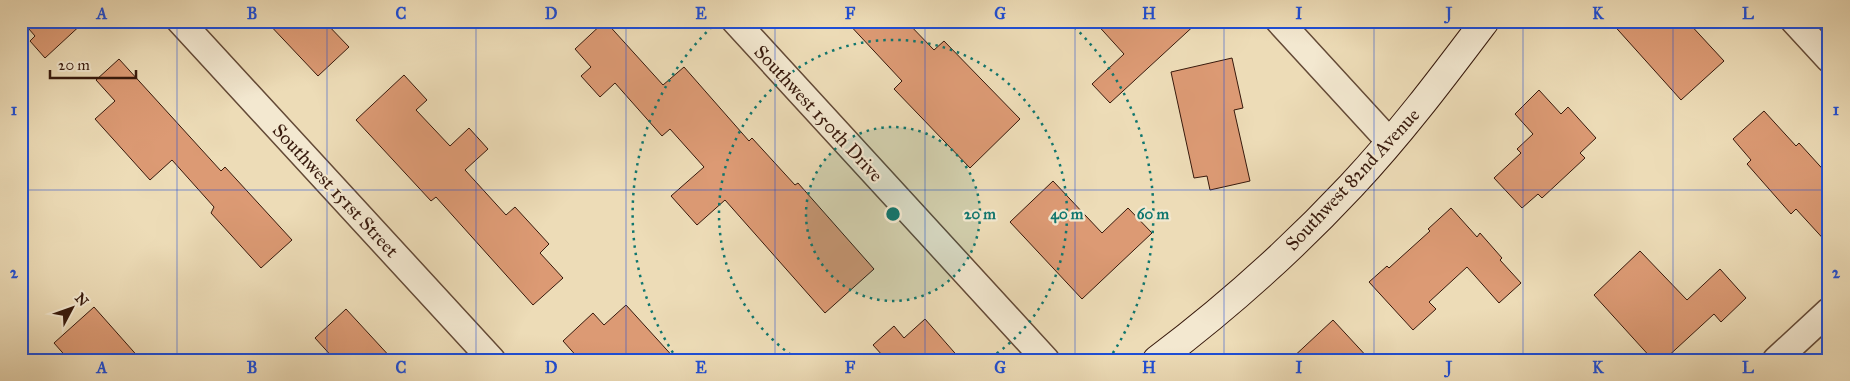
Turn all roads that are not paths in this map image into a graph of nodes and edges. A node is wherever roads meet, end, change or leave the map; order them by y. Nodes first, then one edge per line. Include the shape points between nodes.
1 (180, 21) edge
2 (735, 21) edge
3 (1279, 21) edge
4 (1485, 21) edge
5 (1794, 21) edge
6 (1829, 59) edge
7 (1390, 142) junction
8 (1829, 311) edge
9 (492, 360) edge
10 (1046, 360) edge
11 (1157, 360) edge
12 (1776, 360) edge

1 - 9 street, Southwest 151st Street
2 - 10 street, Southwest 150th Drive
3 - 7 street
4 - 7 street, Southwest 82nd Avenue
5 - 6 street
7 - 11 street, Southwest 82nd Avenue via 1294,243 1199,328
8 - 12 street

